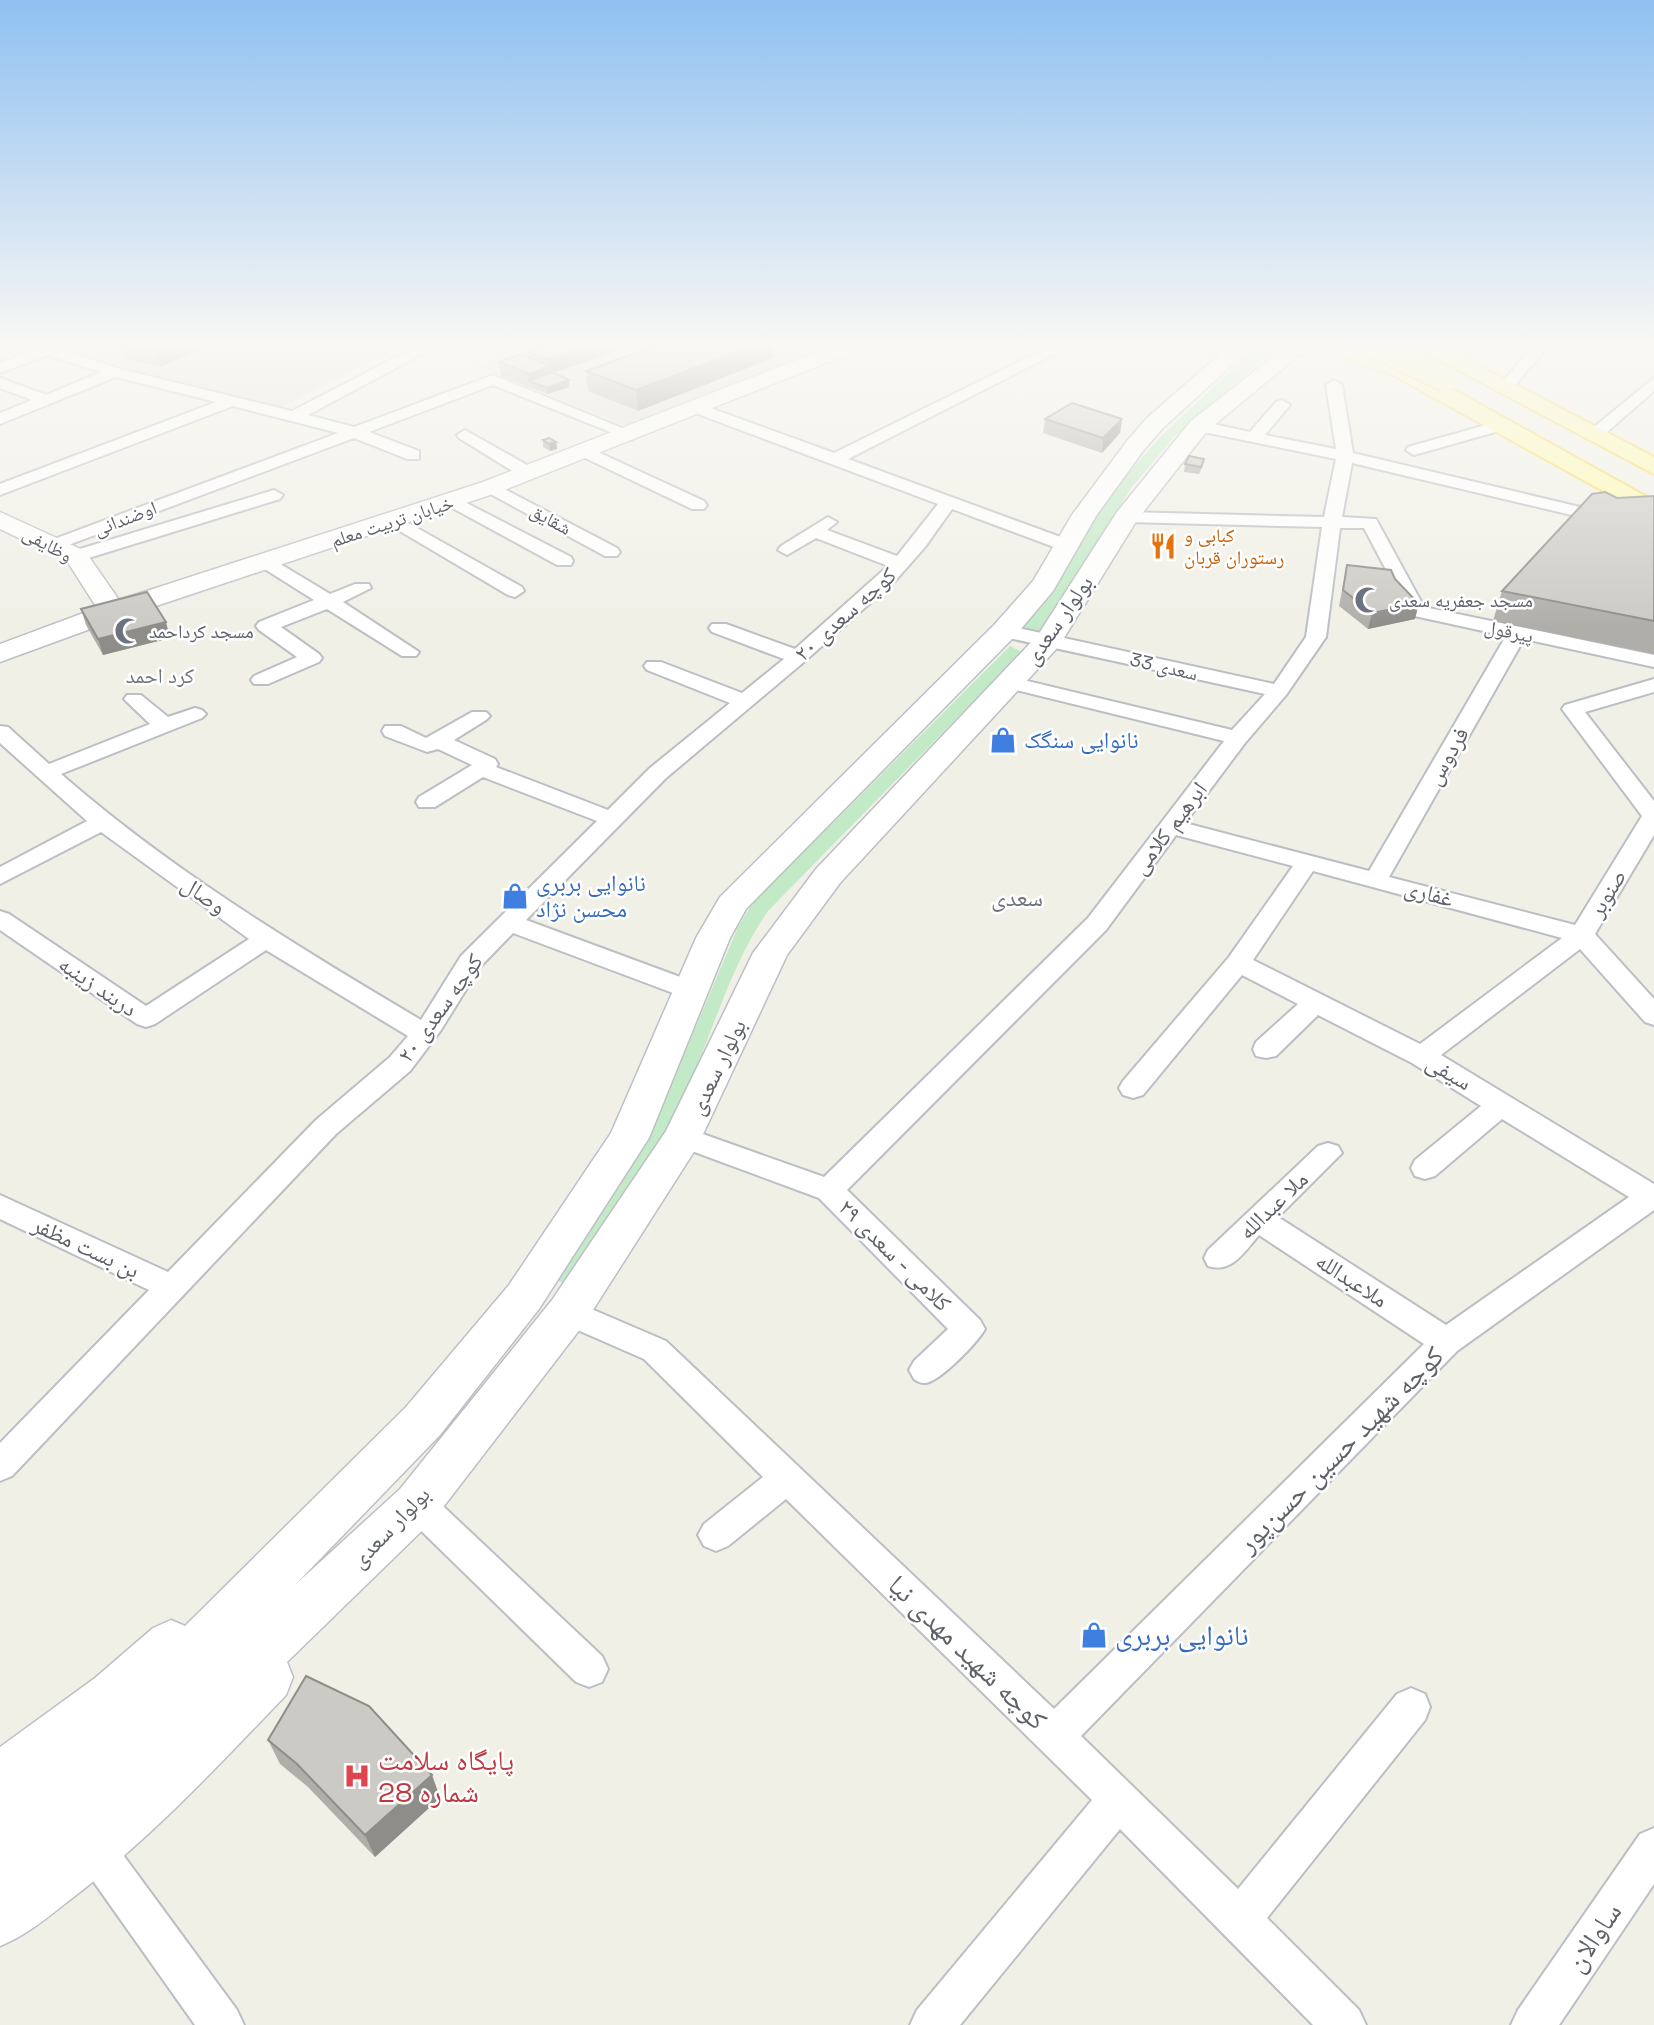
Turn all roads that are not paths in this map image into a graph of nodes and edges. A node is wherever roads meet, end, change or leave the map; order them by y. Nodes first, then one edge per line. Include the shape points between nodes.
1 (134, 438) edge
2 (333, 438) edge
3 (370, 438) edge
4 (471, 438) edge
5 (622, 438) edge
6 (779, 438) edge
7 (876, 438) edge
8 (1142, 438) edge
9 (1189, 438) edge
10 (1266, 438) edge
11 (1342, 438) edge
12 (1455, 438) edge
13 (1522, 438) edge
14 (1560, 438) edge
15 (1575, 438) edge
16 (1601, 438) edge
17 (1414, 450) dead end
18 (587, 452) junction
19 (413, 455) dead end
20 (1345, 456) junction
21 (835, 459) junction
22 (1654, 467) edge
23 (528, 473) junction
24 (1654, 481) edge
25 (491, 487) junction
26 (0, 490) edge
27 (274, 495) dead end
28 (1654, 496) edge
29 (453, 500) junction
30 (949, 501) junction
31 (698, 505) dead end
32 (1654, 514) edge
33 (1126, 517) junction
34 (0, 519) edge
35 (832, 519) dead end
36 (394, 520) junction
37 (1332, 522) junction
38 (815, 532) junction
39 (1068, 545) junction
40 (787, 550) dead end
41 (65, 551) junction
42 (611, 552) dead end
43 (564, 561) dead end
44 (267, 562) junction
45 (901, 564) junction
46 (362, 588) dead end
47 (516, 591) dead end
48 (328, 601) junction
49 (113, 611) junction
50 (719, 628) dead end
51 (1004, 631) junction
52 (1518, 632) junction
53 (1049, 640) junction
54 (409, 652) dead end
55 (0, 654) edge
56 (798, 657) junction
57 (1654, 661) edge
58 (654, 666) dead end
59 (261, 680) dead end
60 (1011, 683) junction
61 (1654, 685) edge
62 (1279, 691) junction
63 (134, 699) dead end
64 (744, 701) junction
65 (194, 714) dead end
66 (479, 716) dead end
67 (165, 726) junction
68 (393, 731) dead end
69 (1, 735) edge
70 (1237, 738) junction
71 (438, 740) junction
72 (481, 769) junction
73 (47, 772) junction
74 (427, 803) dead end
75 (1654, 816) edge
76 (614, 820) junction
77 (102, 822) junction
78 (1170, 826) junction
79 (1307, 862) junction
80 (0, 877) edge
81 (1376, 879) junction
82 (0, 919) edge
83 (509, 923) junction
84 (1582, 935) junction
85 (266, 939) junction
86 (1238, 962) junction
87 (690, 990) junction
88 (1316, 1002) junction
89 (1652, 1012) edge
90 (425, 1034) junction
91 (1266, 1049) dead end
92 (1422, 1056) junction
93 (1133, 1088) dead end
94 (1503, 1103) junction
95 (683, 1137) junction
96 (1328, 1153) dead end
97 (1425, 1168) dead end
98 (829, 1190) junction
99 (1652, 1196) edge
100 (0, 1206) edge
101 (1257, 1218) junction
102 (1219, 1258) dead end
103 (171, 1287) junction
104 (524, 1297) junction
105 (568, 1312) junction
106 (1446, 1342) junction
107 (925, 1370) dead end
108 (0, 1466) edge
109 (788, 1477) junction
110 (417, 1504) junction
111 (716, 1535) dead end
112 (318, 1564) junction
113 (589, 1669) dead end
114 (1411, 1707) dead end
115 (1054, 1736) junction
116 (104, 1773) junction
117 (0, 1781) edge
118 (1119, 1800) junction
119 (0, 1823) edge
120 (93, 1847) junction
121 (1654, 1848) edge
122 (0, 1874) edge
123 (0, 1917) edge
124 (1240, 1920) junction
125 (222, 2025) edge
126 (932, 2025) edge
127 (1344, 2025) edge
128 (1533, 2025) edge

1 - 26 street
2 - 41 street, اوضندانی
3 - 19 street
4 - 23 street
5 - 18 main road, خیابان تربیت معلم
6 - 21 street
7 - 21 street
8 - 39 main road, بولوار سعدی via 1084,515
9 - 33 main road, بولوار سعدی
10 - 20 street
11 - 20 street, ابرهیم کلامی
12 - 17 street
13 - 32 main road
14 - 28 main road
15 - 24 main road
16 - 22 main road
18 - 23 main road, خیابان تربیت معلم
18 - 31 street
20 - 32 street via 1597,516
20 - 37 street, ابرهیم کلامی
21 - 30 street
23 - 25 main road, خیابان تربیت معلم
25 - 29 main road, خیابان تربیت معلم
25 - 42 street, شقایق
27 - 41 street
29 - 36 main road, خیابان تربیت معلم
29 - 43 street
30 - 39 street
30 - 45 street, کوچه سعدی ۲۰
33 - 37 street
33 - 53 main road, بولوار سعدی
34 - 41 main road, وظایفی
35 - 38 street
36 - 44 main road, خیابان تربیت معلم
36 - 47 street
37 - 52 street, پیرقول via 1370,523 1417,611
37 - 62 street, ابرهیم کلامی via 1316,637
38 - 40 street
38 - 45 street
39 - 51 main road, بولوار سعدی via 1044,585
41 - 49 main road, وظایفی
44 - 48 street
44 - 49 main road, خیابان تربیت معلم
45 - 56 street, کوچه سعدی ۲۰
46 - 48 street
48 - 54 street
48 - 59 street via 266,626 312,658
49 - 55 main road, خیابان تربیت معلم
50 - 56 street
51 - 53 street, سعدی 33
51 - 87 main road, بولوار سعدی via 732,904
52 - 57 street, پیرقول
52 - 81 street, فردوس
53 - 60 main road, بولوار سعدی
53 - 62 street, سعدی 33
56 - 64 street, کوچه سعدی ۲۰
58 - 64 street
60 - 70 street
60 - 95 main road, بولوار سعدی via 828,876 771,953
61 - 75 street via 1572,709
62 - 70 street, ابرهیم کلامی
63 - 67 street
64 - 76 street, کوچه سعدی ۲۰ via 658,773
65 - 67 street
66 - 71 street
67 - 73 street
68 - 71 street via 427,746
69 - 73 street, وصال
70 - 78 street, ابرهیم کلامی
71 - 72 street via 488,764
72 - 74 street
72 - 76 street
73 - 77 street, وصال
75 - 84 street, صنوبر
76 - 83 street, کوچه سعدی ۲۰
77 - 80 street
77 - 85 street, وصال
78 - 79 street, غفاری
78 - 98 street, ابرهیم کلامی via 1097,924
79 - 81 street, غفاری
79 - 86 street
81 - 84 street, غفاری
82 - 85 street, دربند زینبه via 146,1018
83 - 87 street
83 - 90 street, کوچه سعدی ۲۰ via 470,962
84 - 89 street
84 - 92 street
85 - 90 street, وصال
86 - 88 street, سیفی
86 - 93 street
87 - 104 main road, بولوار سعدی via 629,1138
88 - 91 street
88 - 92 street, سیفی
90 - 103 street, کوچه سعدی ۲۰ via 400,1065 326,1127
92 - 94 street, سیفی
94 - 97 street
94 - 99 street, سیفی
95 - 98 street, کلامی - سعدی ۲۹
95 - 105 main road, بولوار سعدی
96 - 101 street, ملا عبدالله
98 - 107 street, کلامی - سعدی ۲۹ via 968,1329
99 - 106 street, کوچه شهید حسین حسن‌پور
100 - 103 street, بن بست مظفر
101 - 102 street, ملا عبدالله
101 - 106 street, ملاعبدالله
103 - 108 street, کوچه سعدی ۲۰
104 - 105 main road
104 - 112 main road, بولوار سعدی via 423,1420
105 - 109 street, کوچه شهید مهدی نیا via 655,1350
105 - 110 main road, بولوار سعدی
106 - 115 street, کوچه شهید حسین حسن‌پور
109 - 111 street
109 - 115 street, کوچه شهید مهدی نیا
110 - 112 main road, بولوار سعدی
110 - 113 street
112 - 116 main road, بولوار سعدی via 259,1651
112 - 117 main road via 184,1634 114,1696
112 - 120 main road via 269,1675
114 - 124 street
115 - 118 street, کوچه شهید مهدی نیا
116 - 119 main road
116 - 122 main road
118 - 124 street, کوچه شهید مهدی نیا
118 - 126 street
120 - 123 main road
120 - 125 street
121 - 128 street, ساوالان
124 - 127 street, کوچه شهید مهدی نیا

